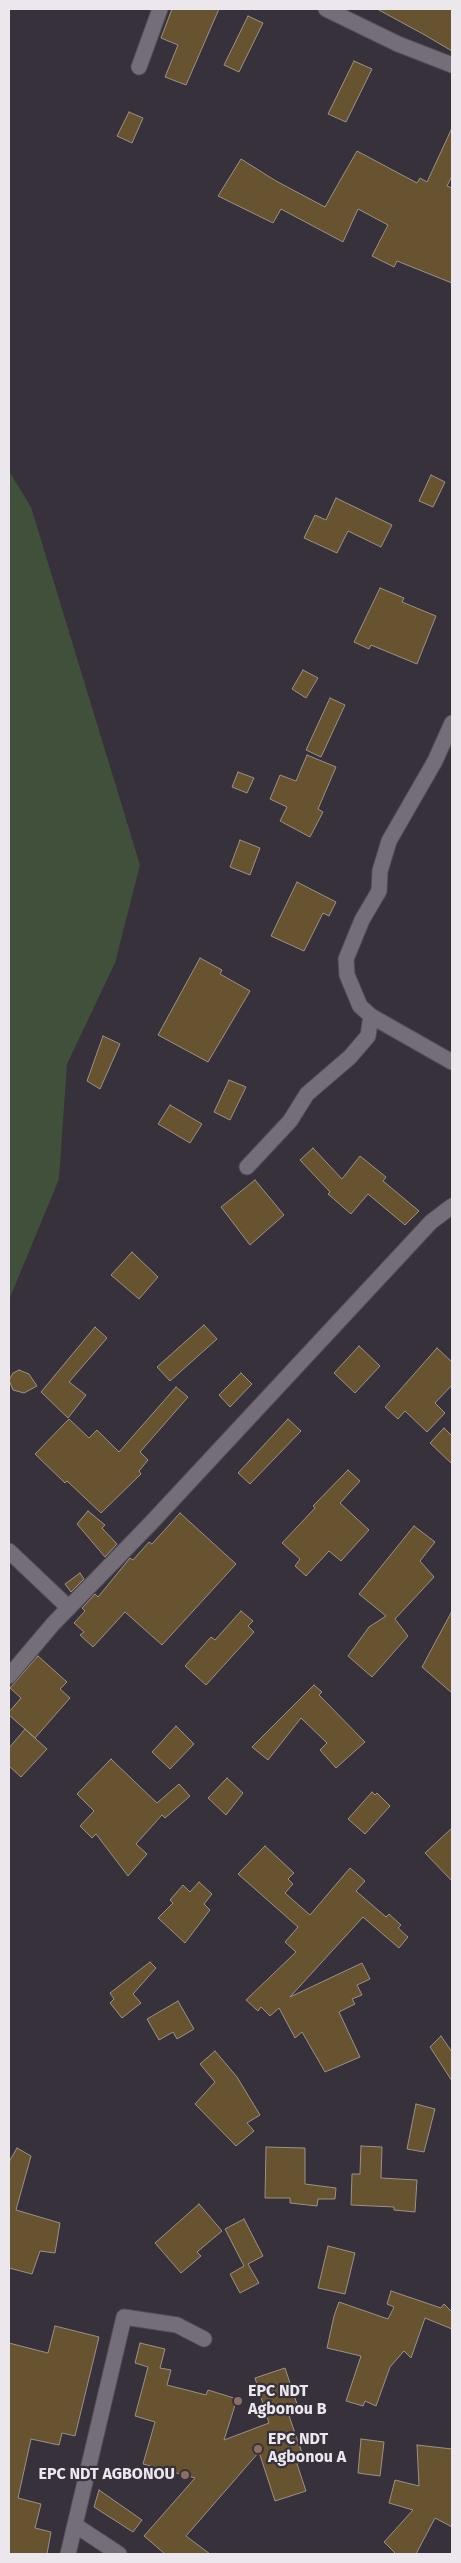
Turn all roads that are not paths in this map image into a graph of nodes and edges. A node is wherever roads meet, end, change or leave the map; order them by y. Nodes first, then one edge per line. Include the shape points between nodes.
1 (160, 9) edge
2 (326, 9) edge
3 (452, 65) edge
4 (139, 67) dead end
5 (452, 723) edge
6 (371, 1016) junction
7 (452, 1062) edge
8 (248, 1167) dead end
9 (452, 1206) edge
10 (9, 1551) edge
11 (69, 1608) junction
12 (9, 1676) edge
13 (204, 2339) dead end
14 (75, 2525) junction
15 (68, 2554) edge
16 (119, 2554) edge

1 - 4 street
2 - 3 street via 398,44
5 - 6 street via 435,761 389,840 380,871 379,891 362,920 346,959 352,991 360,1006
6 - 7 street
6 - 8 street via 368,1036 350,1057 307,1094 290,1121
9 - 11 street via 431,1222
10 - 11 street
11 - 12 street
13 - 14 street via 177,2325 124,2317
14 - 15 street
14 - 16 street

